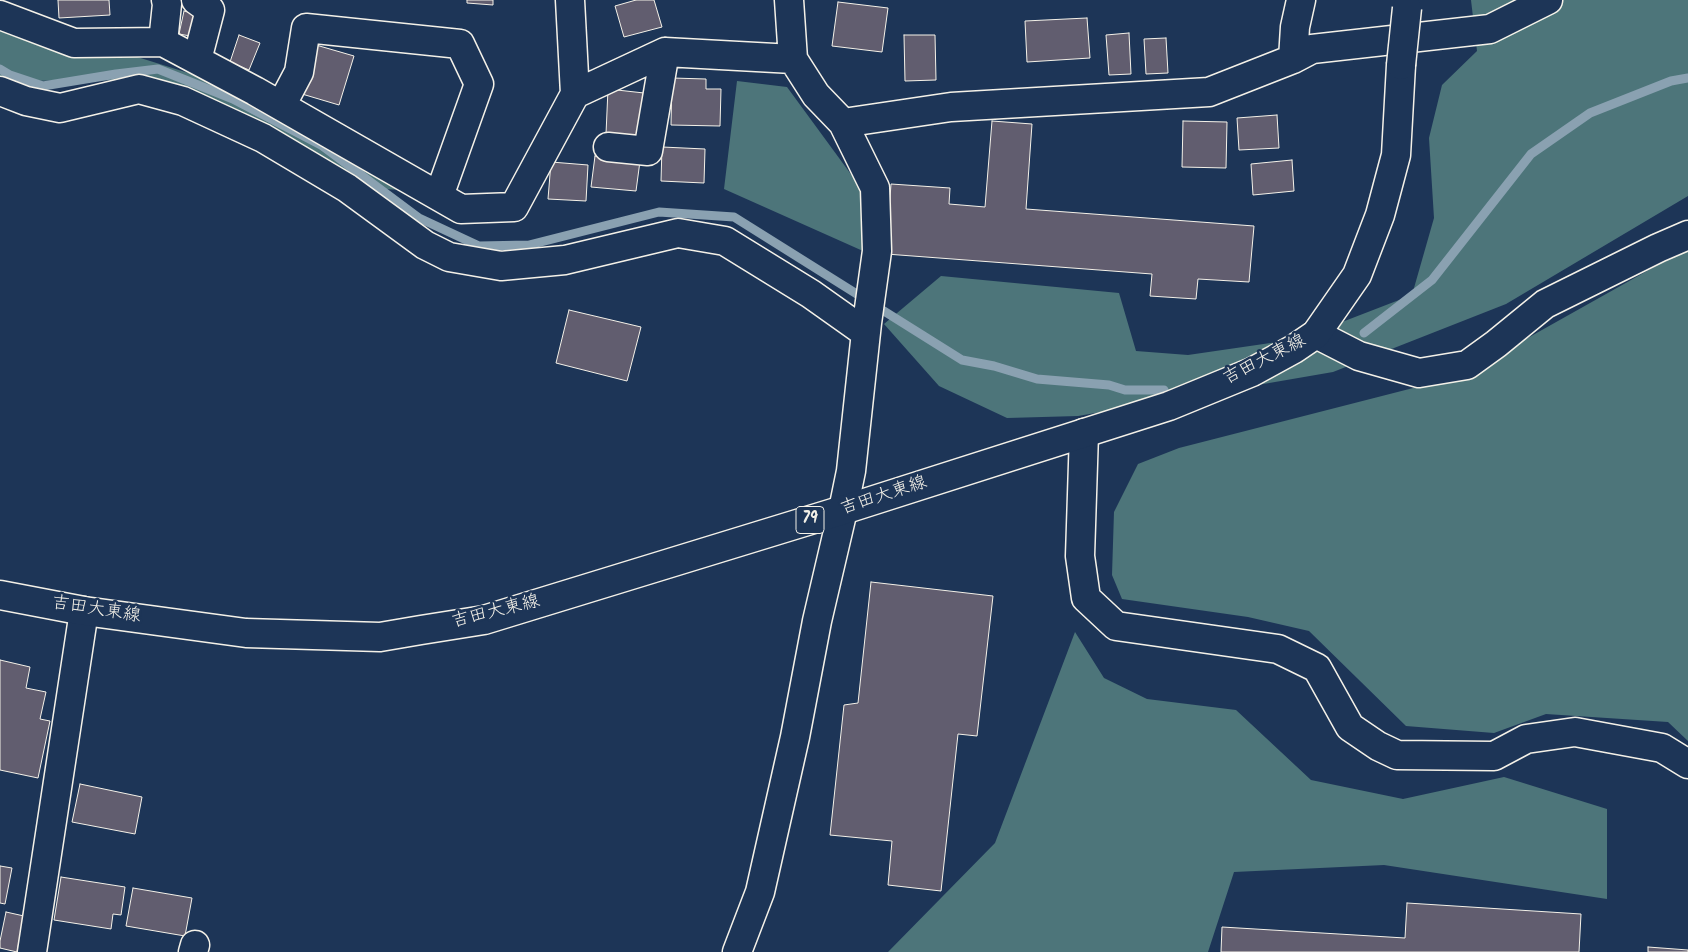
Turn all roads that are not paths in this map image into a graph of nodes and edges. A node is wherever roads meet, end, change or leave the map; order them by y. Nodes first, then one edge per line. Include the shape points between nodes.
1 (166, 0) edge
2 (196, 0) edge
3 (570, 0) edge
4 (789, 0) edge
5 (1301, 0) edge
6 (1548, 0) edge
7 (1407, 4) edge
8 (0, 15) edge
9 (163, 42) junction
10 (665, 52) junction
11 (793, 59) junction
12 (1293, 59) junction
13 (196, 60) junction
14 (0, 91) edge
15 (574, 94) junction
16 (281, 106) junction
17 (844, 123) junction
18 (608, 148) dead end
19 (439, 196) junction
20 (1688, 235) edge
21 (866, 328) junction
22 (1316, 334) junction
23 (1084, 433) junction
24 (844, 510) junction
25 (0, 595) edge
26 (84, 611) junction
27 (1688, 764) edge
28 (32, 952) edge
29 (737, 952) edge

1 - 9 street
2 - 13 street via 210,10
3 - 15 street
4 - 11 street
5 - 12 street
6 - 12 street via 1490,29 1312,49
7 - 22 street, 吉田大東線 / 79, bridge via 1396,155 1380,215 1356,275
8 - 9 street via 74,43
9 - 13 street
10 - 11 street
10 - 15 street
10 - 18 street via 648,151
11 - 17 street via 816,95
12 - 17 street via 1209,92 951,107
13 - 16 street
14 - 21 street via 26,101 60,108 139,89 183,101 263,138 347,188 424,245 448,257 501,266 566,260 678,233 725,241
15 - 19 street via 514,207 461,208
16 - 19 street
16 - 19 street via 298,72 306,28 460,44 479,84
17 - 21 street via 875,188 876,251
20 - 22 street via 1545,304 1467,365 1419,373 1359,356
21 - 24 street
22 - 23 street, 吉田大東線 / 79 via 1252,372 1169,406
23 - 24 street, 吉田大東線 / 79
23 - 27 street via 1080,556 1086,598 1116,626 1278,649 1317,668 1350,727 1397,755 1494,756 1526,739 1576,732 1662,748
24 - 26 street, 吉田大東線 / 79 via 484,620 380,636 246,633
24 - 29 street via 760,892
25 - 26 street, 吉田大東線 / 79
26 - 28 street

